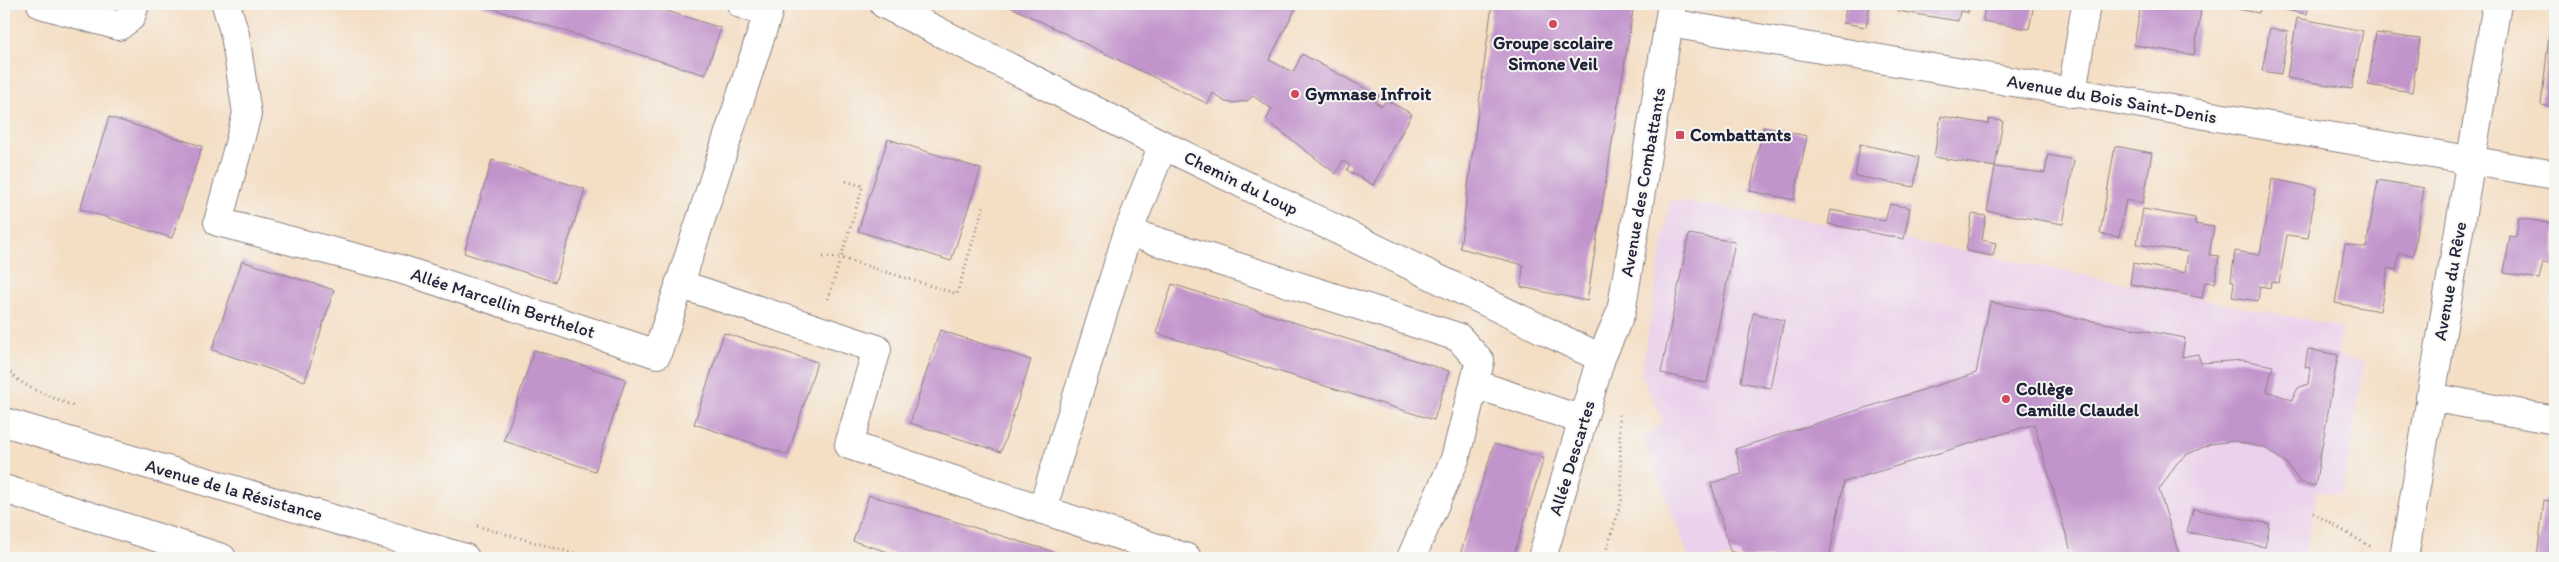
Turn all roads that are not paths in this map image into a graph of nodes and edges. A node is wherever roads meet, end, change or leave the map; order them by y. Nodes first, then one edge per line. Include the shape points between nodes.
1 (41, 4) edge
2 (135, 4) edge
3 (226, 4) edge
4 (741, 4) edge
5 (884, 4) edge
6 (2086, 4) edge
7 (2497, 4) edge
8 (769, 8) edge
9 (1671, 14) edge
10 (2072, 93) junction
11 (1163, 145) junction
12 (2472, 161) junction
13 (2555, 175) edge
14 (1128, 232) junction
15 (679, 284) junction
16 (1601, 358) junction
17 (1475, 384) junction
18 (2430, 397) junction
19 (1582, 420) junction
20 (2555, 420) edge
21 (4, 422) edge
22 (4, 489) edge
23 (1042, 510) junction
24 (222, 558) edge
25 (465, 558) edge
26 (1187, 558) edge
27 (1411, 558) edge
28 (1542, 558) edge
29 (2404, 558) edge

1 - 2 street via 119,26 131,17
3 - 15 street, Allée Marcellin Berthelot via 235,35 247,114 218,222 400,269 657,354
4 - 8 street, Allée Marcellin Berthelot
5 - 11 street, Chemin du Loup
6 - 10 street
7 - 12 street, Avenue du Rêve
8 - 15 street, Allée Marcellin Berthelot
9 - 10 street, Avenue du Bois Saint-Denis
9 - 16 street, Avenue des Combattants via 1621,312
10 - 12 street, Avenue du Bois Saint-Denis
11 - 14 street
11 - 16 street, Chemin du Loup
12 - 13 street, Avenue du Bois Saint-Denis
12 - 18 street, Avenue du Rêve
14 - 17 street via 1458,337 1480,361
14 - 23 street
15 - 23 street via 877,349 849,445
16 - 19 street, Allée Descartes
17 - 19 street
17 - 27 street via 1455,460
18 - 20 street
18 - 29 street, Avenue du Rêve
19 - 28 street, Allée Descartes
21 - 25 street, Avenue de la Résistance
22 - 24 street
23 - 26 street

